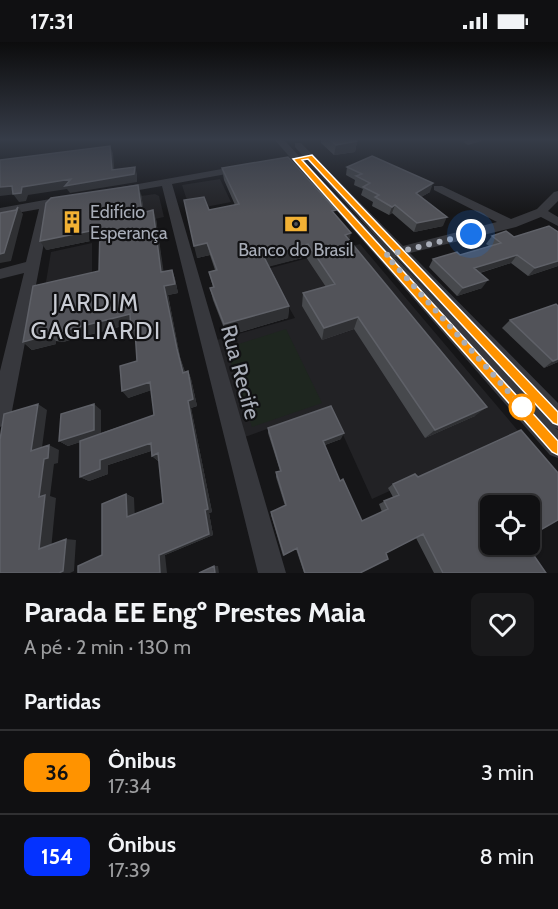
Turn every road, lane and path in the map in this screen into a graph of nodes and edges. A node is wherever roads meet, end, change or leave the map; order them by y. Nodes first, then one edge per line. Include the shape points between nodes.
1 (301, 164) edge
2 (317, 164) edge
3 (260, 165) edge
4 (166, 182) junction
5 (438, 188) dead end
6 (103, 194) edge
7 (558, 194) edge
8 (80, 198) edge
9 (350, 198) junction
10 (336, 201) junction
11 (46, 204) junction
12 (0, 212) edge
13 (541, 212) junction
14 (558, 222) edge
15 (511, 224) junction
16 (393, 253) junction
17 (32, 266) junction
18 (0, 274) edge
19 (0, 416) edge
20 (558, 418) edge
21 (558, 447) edge
22 (272, 573) edge

1 - 10 street
2 - 9 street
3 - 4 street
4 - 6 street
4 - 22 street, Rua Recife
5 - 15 street
7 - 13 street
8 - 11 street
9 - 10 street
9 - 16 street
10 - 16 street
11 - 12 street
11 - 17 street
13 - 14 street
13 - 15 street
15 - 16 street
16 - 20 street
16 - 21 street
17 - 18 street
17 - 19 street

